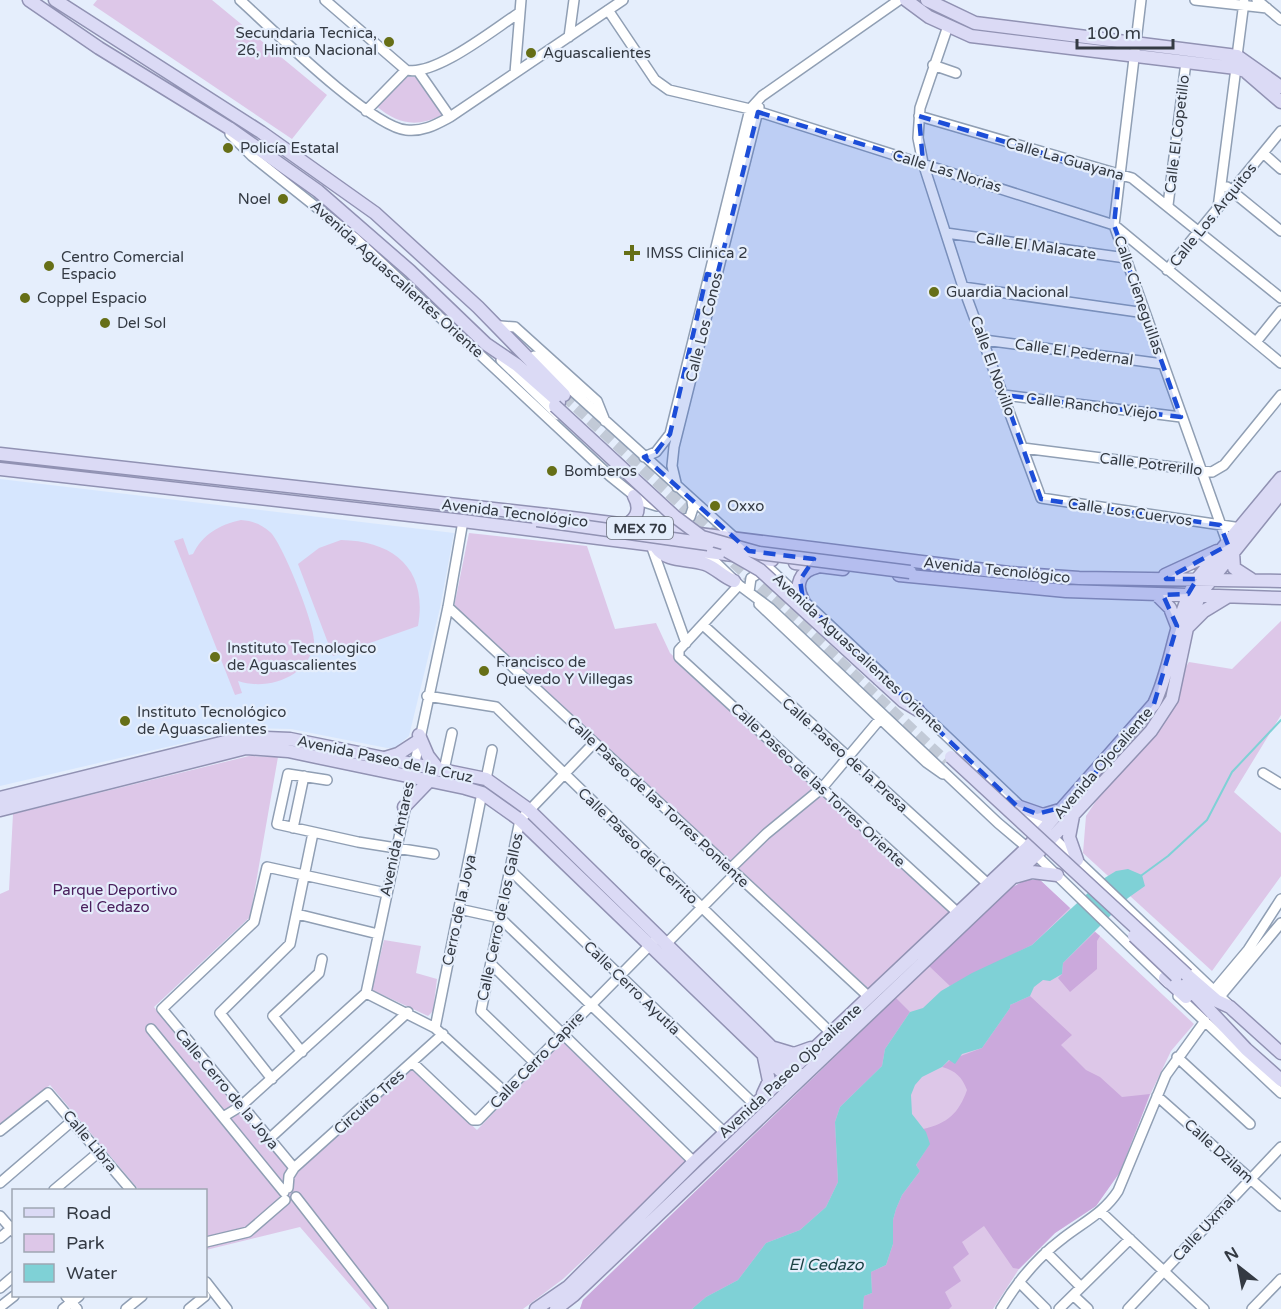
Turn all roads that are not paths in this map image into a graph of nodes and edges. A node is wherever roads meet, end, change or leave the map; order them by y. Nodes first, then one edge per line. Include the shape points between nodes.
1 (29, 0) edge
2 (55, 0) edge
3 (240, 0) edge
4 (325, 0) edge
5 (521, 0) edge
6 (574, 0) edge
7 (623, 0) edge
8 (899, 0) edge
9 (906, 0) edge
10 (927, 0) edge
11 (1142, 0) edge
12 (1194, 0) edge
13 (1257, 0) edge
14 (1244, 3) edge
15 (1267, 8) junction
16 (608, 10) junction
17 (519, 13) junction
18 (1281, 20) edge
19 (948, 27) junction
20 (569, 37) junction
21 (1135, 49) junction
22 (1186, 62) junction
23 (1237, 62) junction
24 (933, 65) junction
25 (406, 70) junction
26 (418, 70) junction
27 (515, 73) junction
28 (956, 73) dead end
29 (1281, 87) edge
30 (1281, 102) edge
31 (754, 110) junction
32 (366, 111) junction
33 (919, 116) junction
34 (450, 117) junction
35 (218, 121) junction
36 (1281, 131) edge
37 (1263, 153) junction
38 (922, 163) junction
39 (1281, 169) edge
40 (1119, 176) junction
41 (1221, 182) junction
42 (318, 191) junction
43 (1232, 191) junction
44 (303, 195) junction
45 (1168, 205) junction
46 (1218, 209) junction
47 (1114, 225) junction
48 (1281, 231) edge
49 (1199, 232) junction
50 (946, 233) junction
51 (1126, 258) junction
52 (1167, 270) junction
53 (712, 275) junction
54 (963, 287) junction
55 (1281, 298) edge
56 (478, 308) junction
57 (1281, 311) edge
58 (1145, 313) junction
59 (984, 340) junction
60 (1256, 342) junction
61 (488, 347) junction
62 (1281, 363) edge
63 (1163, 364) junction
64 (495, 367) junction
65 (527, 384) junction
66 (1004, 395) junction
67 (1281, 395) edge
68 (559, 401) junction
69 (1181, 417) junction
70 (1023, 448) junction
71 (0, 453) edge
72 (644, 457) junction
73 (0, 469) edge
74 (1200, 471) junction
75 (1281, 478) edge
76 (677, 489) junction
77 (1281, 493) edge
78 (634, 496) junction
79 (1041, 498) joint
80 (692, 501) junction
81 (657, 506) junction
82 (482, 509) junction
83 (463, 521) junction
84 (672, 521) junction
85 (1220, 525) junction
86 (621, 526) junction
87 (1242, 528) junction
88 (684, 533) junction
89 (737, 540) junction
90 (653, 546) junction
91 (1229, 548) junction
92 (707, 554) junction
93 (758, 559) junction
94 (818, 567) junction
95 (772, 572) junction
96 (940, 579) junction
97 (1151, 579) junction
98 (1197, 579) junction
99 (1211, 580) junction
100 (1255, 580) junction
101 (1281, 581) edge
102 (736, 583) junction
103 (751, 594) junction
104 (1194, 594) junction
105 (1157, 595) junction
106 (1227, 597) junction
107 (1281, 598) edge
108 (803, 600) junction
109 (448, 608) junction
110 (703, 625) junction
111 (1182, 627) junction
112 (686, 643) junction
113 (427, 696) junction
114 (918, 710) junction
115 (880, 719) junction
116 (452, 733) dead end
117 (418, 738) junction
118 (594, 743) junction
119 (492, 750) dead end
120 (848, 758) junction
121 (381, 759) junction
122 (948, 760) tunnel mouth
123 (441, 770) junction
124 (412, 771) junction
125 (1263, 773) dead end
126 (563, 774) junction
127 (304, 776) junction
128 (953, 778) junction
129 (486, 779) junction
130 (327, 780) dead end
131 (429, 781) junction
132 (1281, 784) edge
133 (822, 788) junction
134 (482, 793) junction
135 (0, 798) edge
136 (1017, 806) junction
137 (404, 807) junction
138 (1072, 808) junction
139 (528, 809) junction
140 (0, 810) edge
141 (1027, 815) junction
142 (520, 820) junction
143 (998, 823) junction
144 (293, 828) junction
145 (313, 833) junction
146 (1047, 834) junction
147 (396, 849) junction
148 (1032, 851) junction
149 (434, 854) dead end
150 (1079, 863) junction
151 (510, 870) junction
152 (733, 871) junction
153 (305, 875) junction
154 (1061, 878) junction
155 (1008, 881) junction
156 (988, 884) junction
157 (387, 893) junction
158 (1281, 899) edge
159 (702, 908) junction
160 (459, 909) junction
161 (297, 914) junction
162 (958, 914) junction
163 (500, 918) junction
164 (1266, 923) junction
165 (1281, 923) edge
166 (378, 934) junction
167 (1278, 934) edge
168 (657, 942) junction
169 (321, 959) dead end
170 (490, 964) junction
171 (619, 976) junction
172 (1166, 978) junction
173 (1184, 978) junction
174 (366, 993) junction
175 (1215, 995) junction
176 (869, 997) junction
177 (591, 1005) junction
178 (408, 1012) junction
179 (1205, 1021) junction
180 (151, 1029) dead end
181 (439, 1031) junction
182 (831, 1033) junction
183 (563, 1034) junction
184 (818, 1045) junction
185 (1246, 1049) junction
186 (766, 1050) junction
187 (302, 1052) junction
188 (1281, 1053) edge
189 (1178, 1057) junction
190 (413, 1063) junction
191 (535, 1063) junction
192 (794, 1076) junction
193 (272, 1079) junction
194 (1281, 1080) edge
195 (506, 1093) junction
196 (1281, 1093) edge
197 (1157, 1096) junction
198 (756, 1104) junction
199 (241, 1106) junction
200 (223, 1118) junction
201 (72, 1121) junction
202 (1250, 1124) dead end
203 (0, 1131) edge
204 (725, 1133) junction
205 (269, 1139) junction
206 (1280, 1150) edge
207 (99, 1152) junction
208 (694, 1162) junction
209 (294, 1168) junction
210 (1250, 1179) junction
211 (0, 1184) edge
212 (128, 1187) edge
213 (56, 1189) edge
214 (286, 1193) junction
215 (1281, 1206) edge
216 (1101, 1212) junction
217 (0, 1216) edge
218 (12, 1228) edge
219 (1130, 1239) junction
220 (207, 1242) edge
221 (1046, 1252) junction
222 (1163, 1271) junction
223 (12, 1278) edge
224 (1281, 1278) edge
225 (1019, 1282) junction
226 (1082, 1287) junction
227 (0, 1288) edge
228 (207, 1291) edge
229 (1073, 1295) junction
230 (13, 1297) edge
231 (141, 1297) edge
232 (201, 1297) edge
233 (73, 1301) edge
234 (1192, 1305) edge
235 (0, 1307) edge
236 (63, 1309) edge
237 (126, 1309) edge
238 (189, 1309) edge
239 (227, 1309) edge
240 (383, 1309) edge
241 (536, 1309) edge
242 (556, 1309) edge
243 (1001, 1309) edge
244 (1046, 1309) edge
245 (1059, 1309) edge
246 (1088, 1309) edge
247 (1129, 1309) edge
248 (1204, 1309) edge
249 (1252, 1309) edge

1 - 35 main road, Avenida Aguascalientes Oriente
2 - 56 main road, Avenida Aguascalientes Oriente via 261,132 375,213
3 - 32 street
4 - 25 street
5 - 17 street
6 - 20 street
7 - 16 street
8 - 31 street, Calle Los Conos via 762,96
9 - 19 main road
10 - 21 main road via 975,23
11 - 21 street, Calle Cieneguillas
12 - 14 street
13 - 15 street
14 - 15 street
14 - 23 street
15 - 18 street
16 - 20 street
16 - 31 street, Calle Las Norias via 655,80 669,90
17 - 26 street via 435,66
17 - 27 street
19 - 21 main road via 971,36
19 - 24 street, Calle El Novillo
20 - 27 street
21 - 22 main road
21 - 23 main road
21 - 40 street, Calle Cieneguillas
22 - 23 main road
22 - 45 street, Calle El Copetillo
23 - 29 main road
23 - 30 main road
23 - 41 street
24 - 28 street
24 - 33 street, Calle El Novillo
25 - 26 street
25 - 32 street
26 - 34 street
27 - 34 street
31 - 38 street, Calle Las Norias
31 - 53 street, Calle Los Conos
32 - 34 street via 405,130 425,130
33 - 38 street, Calle El Novillo
33 - 40 street, Calle La Guayana
35 - 42 main road, Avenida Aguascalientes Oriente
35 - 44 street, Avenida Aguascalientes Oriente via 252,156
36 - 37 street, Calle Los Arquitos
37 - 39 street
37 - 43 street, Calle Los Arquitos
38 - 47 street, Calle Las Norias
38 - 50 street, Calle El Novillo
40 - 45 street, Calle La Guayana via 1132,178
40 - 47 street, Calle Cieneguillas
41 - 43 street
41 - 46 street
42 - 44 main road
42 - 61 main road, Avenida Aguascalientes Oriente via 410,271
43 - 46 street, Calle Los Arquitos
43 - 48 street
44 - 64 street, Avenida Aguascalientes Oriente
45 - 49 street, Calle La Guayana
46 - 49 street, Calle Los Arquitos
47 - 51 street, Calle Cieneguillas
47 - 52 street, Calle Las Norias
49 - 52 street, Calle Los Arquitos
49 - 55 street, Calle La Guayana
50 - 51 street, Calle El Malacate
50 - 54 street, Calle El Novillo
51 - 58 street, Calle Cieneguillas
52 - 60 street, Calle Las Norias
53 - 72 street, Calle Los Conos via 670,434 656,452
53 - 76 street, Calle Los Conos via 674,447 672,466
54 - 58 street
54 - 59 street, Calle El Novillo
56 - 68 main road, Avenida Aguascalientes Oriente
56 - 72 street, Avenida Aguascalientes Oriente via 501,326 515,327 597,401 605,421
57 - 60 street
58 - 63 street, Calle Cieneguillas
59 - 63 street, Calle El Pedernal
59 - 66 street, Calle El Novillo
60 - 62 street, Calle Las Norias
61 - 64 street, Avenida Aguascalientes Oriente
61 - 65 street, Avenida Aguascalientes Oriente
61 - 68 main road, Avenida Aguascalientes Oriente via 517,365
63 - 69 street, Calle Cieneguillas
64 - 78 street, Avenida Aguascalientes Oriente
65 - 68 main road
65 - 81 street, Avenida Aguascalientes Oriente
66 - 69 street, Calle Rancho Viejo
66 - 70 street, Calle El Novillo
67 - 74 street, Calle Potrerillo via 1224,465 1212,472
68 - 96 main road, bridge via 674,516 702,537 759,553
69 - 74 street, Calle Cieneguillas
70 - 74 street, Calle Potrerillo
70 - 79 street, Calle El Novillo
71 - 82 main road, Avenida Tecnológico / MEX 70
72 - 76 street, Avenida Aguascalientes Oriente
73 - 83 main road, Avenida Tecnológico / MEX 70
74 - 85 street, Calle Cieneguillas
75 - 87 main road, Avenida Ojocaliente
76 - 80 street, Avenida Aguascalientes Oriente
77 - 91 main road, Avenida Ojocaliente
78 - 81 street, Avenida Aguascalientes Oriente
78 - 86 main road via 637,515
79 - 85 street, Calle Los Cuervos
80 - 84 street via 693,511 687,519
80 - 89 street, Avenida Aguascalientes Oriente
81 - 84 street, Avenida Aguascalientes Oriente
82 - 86 main road, Avenida Tecnológico / MEX 70
82 - 114 main road, bridge via 489,514 694,541 728,552 760,570 903,701
83 - 90 main road, Avenida Tecnológico / MEX 70
83 - 109 street, Avenida Antares
84 - 88 street, Avenida Aguascalientes Oriente
85 - 87 street, Calle Los Cuervos
85 - 91 street, Calle Cieneguillas
86 - 88 main road, Avenida Tecnológico / MEX 70
87 - 91 main road, Avenida Ojocaliente
88 - 89 main road, Avenida Tecnológico / MEX 70
88 - 92 street, Avenida Aguascalientes Oriente
89 - 93 street, Avenida Aguascalientes Oriente
89 - 97 main road, Avenida Tecnológico / MEX 70 via 1009,573
90 - 92 main road, Avenida Tecnológico / MEX 70
90 - 102 main road via 670,558 703,564
90 - 112 street
91 - 97 main road via 1175,573
91 - 98 main road, Avenida Ojocaliente
91 - 99 main road, Avenida Ojocaliente
91 - 100 main road via 1234,568
92 - 93 main road, Avenida Tecnológico / MEX 70
92 - 102 street, Avenida Aguascalientes Oriente
93 - 94 main road, Avenida Tecnológico / MEX 70
93 - 95 street, Avenida Aguascalientes Oriente
94 - 96 main road, Avenida Tecnológico / MEX 70
94 - 108 main road via 810,568 801,577 799,589
95 - 103 street via 762,570 753,575 748,585
95 - 108 street, Avenida Aguascalientes Oriente
96 - 105 main road, Avenida Tecnológico / MEX 70
97 - 98 main road, Avenida Tecnológico / MEX 70
98 - 99 main road, Avenida Tecnológico / MEX 70
98 - 104 main road, Avenida Ojocaliente
99 - 100 main road, Avenida Tecnológico / MEX 70
99 - 104 main road, Avenida Ojocaliente
100 - 101 main road, Avenida Tecnológico / MEX 70
102 - 103 street, Avenida Aguascalientes Oriente
102 - 110 street
103 - 115 street, Avenida Aguascalientes Oriente via 768,615
103 - 128 street, Avenida Aguascalientes Oriente
104 - 105 main road, Avenida Tecnológico / MEX 70
104 - 106 main road, Avenida Tecnológico / MEX 70
104 - 111 main road, Avenida Ojocaliente
105 - 111 main road
106 - 107 main road, Avenida Tecnológico / MEX 70
106 - 111 main road
108 - 114 street, Avenida Aguascalientes Oriente
109 - 113 street, Avenida Antares
109 - 118 street, Calle Paseo de las Torres Poniente
110 - 112 street
110 - 120 street, Calle Paseo de la Presa
111 - 138 main road, Avenida Ojocaliente via 1154,704
112 - 133 street, Calle Paseo de las Torres Oriente via 679,650 679,657
113 - 117 street, Avenida Antares
113 - 126 street, Calle Paseo del Cerrito via 496,707
114 - 136 street, Avenida Aguascalientes Oriente
115 - 120 street, Calle Cerro Capire
115 - 128 street, Avenida Aguascalientes Oriente via 932,767
116 - 123 street
117 - 121 main road via 398,754
117 - 123 main road
117 - 124 street, Avenida Antares
118 - 126 street
118 - 152 street, Calle Paseo de las Torres Poniente
119 - 129 street
120 - 133 street, Calle Cerro Capire
120 - 156 street, Calle Paseo de la Presa
121 - 124 main road, Avenida Paseo de la Cruz
121 - 135 main road, Avenida Paseo de la Cruz via 290,739 245,737
122 - 173 main road, Avenida Aguascalientes Oriente, bridge
123 - 124 main road, Avenida Paseo de la Cruz
123 - 129 main road, Avenida Paseo de la Cruz
124 - 131 main road, Avenida Paseo de la Cruz
124 - 137 street, Avenida Antares
124 - 140 main road, Avenida Paseo de la Cruz via 246,748
125 - 132 street
126 - 139 street
126 - 159 street, Calle Paseo del Cerrito
127 - 130 street
127 - 144 street
127 - 144 street via 286,776 277,824
128 - 143 street, Avenida Aguascalientes Oriente
129 - 139 main road, Avenida Paseo de la Cruz
131 - 134 main road, Avenida Paseo de la Cruz
131 - 137 main road
133 - 152 street, Calle Cerro Capire via 766,834
133 - 162 street, Calle Paseo de las Torres Oriente
134 - 142 main road, Avenida Paseo de la Cruz
134 - 160 street, Cerro de la Joya
136 - 138 main road via 1042,815
136 - 141 street, Avenida Aguascalientes Oriente
137 - 147 street, Avenida Antares
138 - 146 main road, Avenida Ojocaliente
138 - 150 main road via 1069,837
139 - 142 street
139 - 168 main road, Avenida Paseo de la Cruz
141 - 143 street via 1020,828
141 - 146 street, Avenida Aguascalientes Oriente
142 - 151 street, Calle Cerro de los Gallos
142 - 168 main road, Avenida Paseo de la Cruz
143 - 148 street, Avenida Aguascalientes Oriente
144 - 145 street
145 - 147 street
145 - 153 street
146 - 148 main road, Avenida Paseo Ojocaliente
146 - 150 street, Avenida Aguascalientes Oriente
147 - 149 street
147 - 157 street, Avenida Antares
148 - 154 street, Avenida Aguascalientes Oriente
148 - 155 main road, Avenida Paseo Ojocaliente
148 - 156 main road, Avenida Paseo Ojocaliente
150 - 154 street via 1065,866
150 - 175 street, Avenida Aguascalientes Oriente
151 - 163 street, Calle Cerro de los Gallos
151 - 171 street, Calle Cerro Ayutla
152 - 159 street, Calle Cerro Capire
152 - 176 street, Calle Paseo de las Torres Poniente
153 - 157 street
153 - 161 street
153 - 199 street, Calle Cerro de la Joya via 267,867 254,922 162,1010
154 - 155 main road via 1027,873
154 - 172 street, Avenida Aguascalientes Oriente
155 - 192 main road, Avenida Paseo Ojocaliente
156 - 162 main road, Avenida Paseo Ojocaliente
157 - 166 street, Avenida Antares
158 - 164 street
159 - 168 street, Calle Cerro Capire
159 - 182 street, Calle Paseo del Cerrito
160 - 163 street
160 - 181 street, Cerro de la Joya
161 - 166 street
161 - 193 street via 290,944 220,1013
162 - 176 main road, Avenida Paseo Ojocaliente
163 - 170 street, Calle Cerro de los Gallos
163 - 177 street
164 - 167 street
164 - 175 street
165 - 167 street
166 - 174 street, Avenida Antares
167 - 175 street
168 - 171 street, Calle Cerro Capire
168 - 186 main road, Avenida Paseo de la Cruz
169 - 187 street via 319,973 273,1016
170 - 183 street
170 - 191 street, Calle Cerro de los Gallos via 481,1011
171 - 177 street, Calle Cerro Capire
171 - 198 street, Calle Cerro Ayutla
172 - 179 street, Avenida Aguascalientes Oriente via 1173,991
172 - 185 main road
173 - 175 main road, Avenida Aguascalientes Oriente
173 - 185 main road, Avenida Aguascalientes Oriente
174 - 178 street
174 - 187 street
175 - 188 main road, Avenida Aguascalientes Oriente
176 - 182 main road, Avenida Paseo Ojocaliente
177 - 183 street, Calle Cerro Capire
177 - 204 street
178 - 181 street
178 - 205 street
179 - 189 street
179 - 196 street, Avenida Aguascalientes Oriente
180 - 200 street
181 - 190 street, Circuito Tres
181 - 195 street
182 - 184 main road, Avenida Paseo Ojocaliente
183 - 191 street, Calle Cerro Capire
183 - 208 street
184 - 186 main road via 794,1054
184 - 192 main road, Avenida Paseo Ojocaliente
185 - 194 main road, Avenida Aguascalientes Oriente
186 - 192 main road, Avenida Paseo de la Cruz
186 - 198 main road via 769,1081
187 - 193 street
189 - 197 street
189 - 202 street
190 - 195 street, Calle Cerro Capire via 475,1121
190 - 209 street, Circuito Tres
191 - 195 street, Calle Cerro Capire
192 - 198 main road, Avenida Paseo Ojocaliente
192 - 242 main road, Avenida Paseo Ojocaliente
193 - 199 street
197 - 210 street, Calle Dzilam
197 - 216 street via 1118,1191
198 - 204 main road, Avenida Paseo Ojocaliente
199 - 200 street
199 - 205 street, Calle Cerro de la Joya
200 - 214 street
201 - 203 street, Calle Libra via 48,1093
201 - 207 street, Calle Libra
201 - 211 street
204 - 208 main road, Avenida Paseo Ojocaliente
205 - 209 street, Calle Cerro de la Joya
206 - 210 street, Calle Uxmal
207 - 212 street, Calle Libra
207 - 213 street
208 - 241 main road, Avenida Paseo Ojocaliente via 568,1287
209 - 214 street
210 - 215 street, Calle Dzilam
210 - 222 street, Calle Uxmal
214 - 220 street via 248,1232
214 - 240 street via 294,1189 296,1197
216 - 219 street
216 - 221 street
217 - 218 street
219 - 222 street
219 - 226 street
221 - 225 street
221 - 226 street
222 - 234 street
222 - 247 street, Calle Uxmal
223 - 227 street
224 - 249 street
225 - 243 street
225 - 244 street
226 - 229 street
228 - 239 street
229 - 245 street
229 - 246 street
230 - 235 street
231 - 237 street
232 - 238 street
233 - 236 street
234 - 248 street

